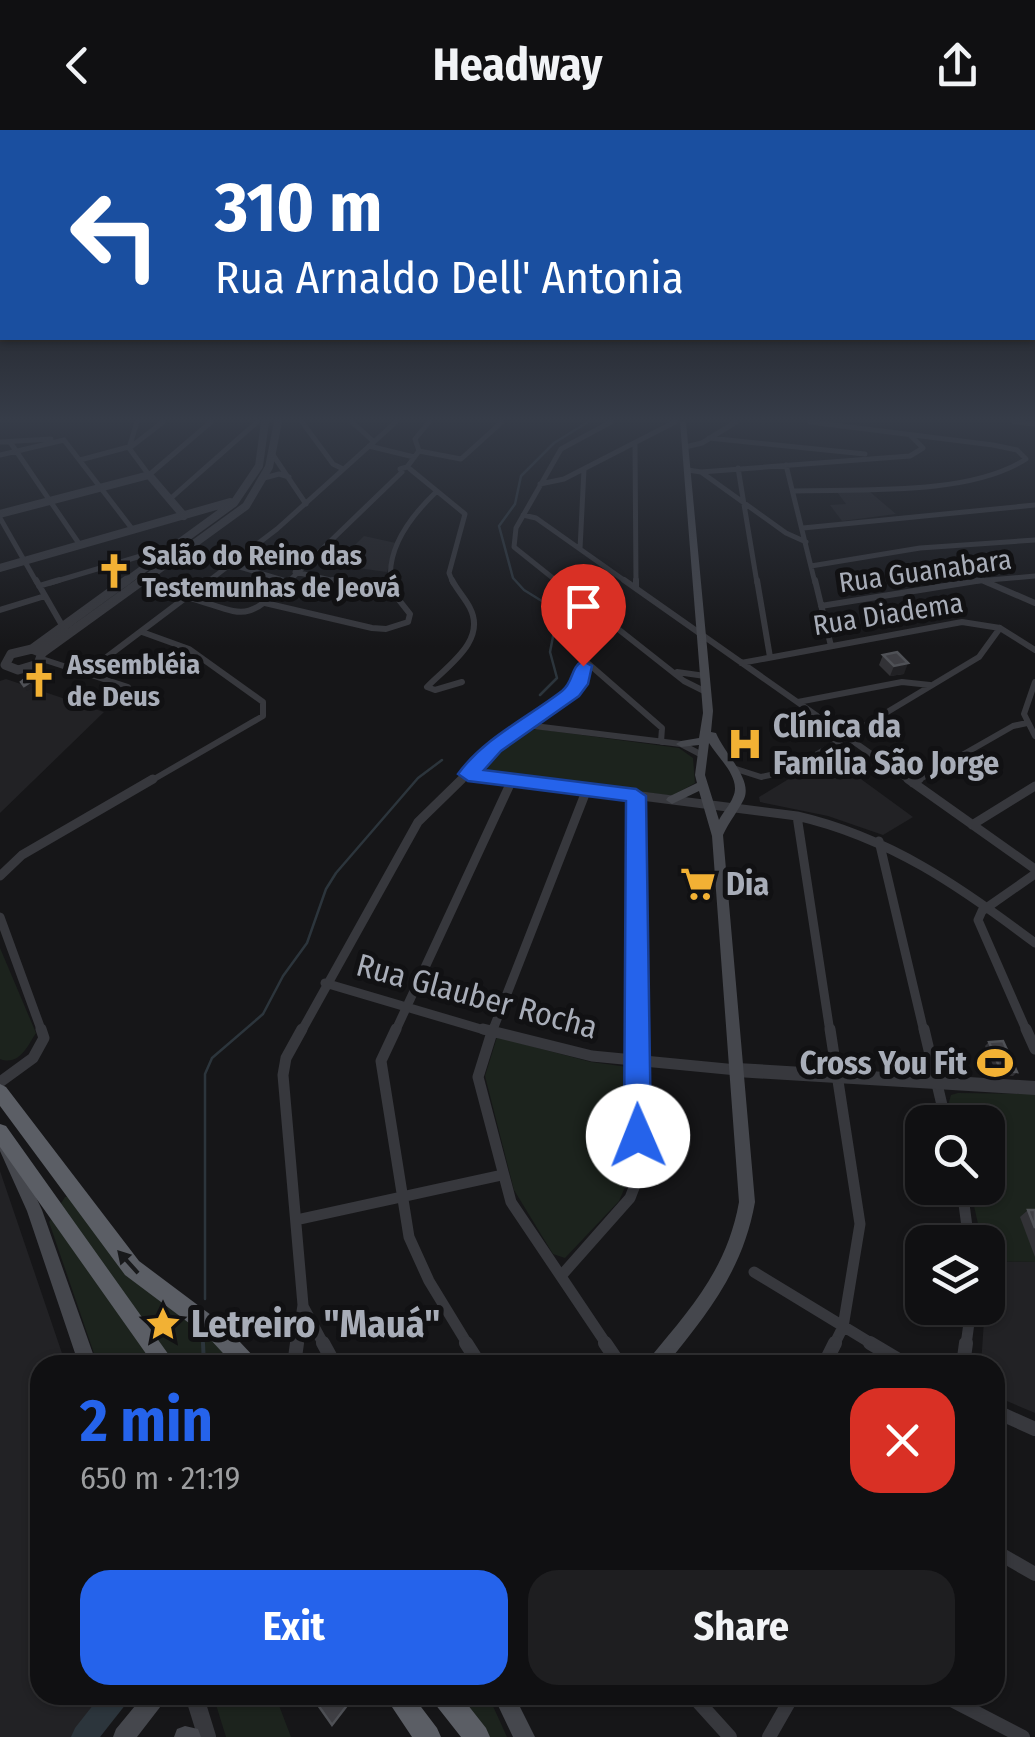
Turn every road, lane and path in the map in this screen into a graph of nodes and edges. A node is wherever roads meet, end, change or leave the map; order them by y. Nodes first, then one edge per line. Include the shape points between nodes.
1 (47, 497) edge
2 (65, 497) edge
3 (107, 497) edge
4 (172, 497) edge
5 (245, 497) edge
6 (248, 497) edge
7 (301, 497) edge
8 (314, 497) edge
9 (377, 497) edge
10 (431, 497) edge
11 (443, 497) edge
12 (533, 497) edge
13 (583, 497) edge
14 (635, 497) edge
15 (690, 497) edge
16 (736, 497) edge
17 (743, 497) edge
18 (795, 497) edge
19 (170, 499) joint
20 (50, 501) junction
21 (744, 503) junction
22 (242, 504) junction
23 (306, 504) junction
24 (1035, 505) edge
25 (213, 508) junction
26 (227, 509) junction
27 (524, 515) junction
28 (0, 516) edge
29 (184, 516) junction
30 (133, 530) junction
31 (803, 530) junction
32 (786, 533) junction
33 (1035, 540) edge
34 (806, 542) junction
35 (80, 545) junction
36 (173, 547) junction
37 (580, 549) junction
38 (129, 560) junction
39 (25, 561) junction
40 (150, 564) junction
41 (230, 564) junction
42 (811, 566) junction
43 (0, 568) edge
44 (296, 572) junction
45 (1035, 576) edge
46 (982, 580) junction
47 (286, 581) junction
48 (39, 586) junction
49 (636, 588) junction
50 (393, 593) junction
51 (45, 596) junction
52 (188, 597) junction
53 (580, 600) junction
54 (264, 603) junction
55 (1035, 603) edge
56 (821, 606) junction
57 (0, 610) edge
58 (254, 612) joint
59 (675, 614) junction
60 (700, 614) junction
61 (62, 627) junction
62 (1000, 628) junction
63 (142, 632) junction
64 (701, 633) junction
65 (831, 646) junction
66 (32, 648) junction
67 (1035, 650) edge
68 (703, 652) junction
69 (726, 652) junction
70 (42, 656) junction
71 (770, 657) junction
72 (7, 658) edge
73 (582, 660) junction
74 (742, 662) junction
75 (670, 669) junction
76 (87, 672) junction
77 (0, 676) edge
78 (705, 676) junction
79 (582, 677) junction
80 (604, 677) junction
81 (462, 682) dead end
82 (1035, 682) edge
83 (930, 685) junction
84 (706, 692) junction
85 (798, 702) junction
86 (112, 706) dead end
87 (708, 711) junction
88 (1027, 723) junction
89 (526, 725) junction
90 (846, 736) junction
91 (1035, 736) edge
92 (707, 740) junction
93 (660, 742) junction
94 (681, 744) junction
95 (704, 756) junction
96 (730, 766) junction
97 (468, 774) junction
98 (512, 780) junction
99 (913, 783) junction
100 (702, 785) junction
101 (1035, 786) edge
102 (587, 790) junction
103 (636, 796) junction
104 (672, 800) junction
105 (711, 805) junction
106 (731, 808) junction
107 (797, 816) junction
108 (972, 825) junction
109 (718, 836) junction
110 (879, 841) junction
111 (1035, 872) edge
112 (0, 876) edge
113 (988, 908) junction
114 (0, 918) edge
115 (1035, 943) edge
116 (325, 983) junction
117 (407, 1006) junction
118 (492, 1032) junction
119 (1035, 1050) edge
120 (637, 1063) junction
121 (737, 1070) junction
122 (838, 1076) junction
123 (0, 1082) edge
124 (936, 1083) junction
125 (1035, 1088) edge
126 (0, 1092) edge
127 (942, 1105) edge
128 (0, 1134) edge
129 (502, 1175) junction
130 (401, 1197) junction
131 (296, 1220) junction
132 (754, 1272) dead end
133 (561, 1276) junction
134 (302, 1305) junction
135 (969, 1325) edge
136 (844, 1326) junction
137 (85, 1355) edge
138 (159, 1355) edge
139 (238, 1355) edge
140 (294, 1355) edge
141 (330, 1355) edge
142 (474, 1355) edge
143 (613, 1355) edge
144 (664, 1355) edge
145 (829, 1355) edge
146 (891, 1355) edge
147 (965, 1355) edge
148 (1005, 1416) edge
149 (1035, 1429) edge
150 (1005, 1558) edge
151 (1035, 1574) edge
152 (149, 1705) edge
153 (197, 1705) edge
154 (405, 1705) edge
155 (452, 1705) edge
156 (508, 1705) edge
157 (701, 1705) edge
158 (787, 1705) edge
159 (961, 1705) edge
160 (124, 1737) edge
161 (207, 1737) edge
162 (428, 1737) edge
163 (476, 1737) edge
164 (524, 1737) edge
165 (730, 1737) edge
166 (769, 1737) edge
167 (1023, 1737) edge

1 - 20 street
2 - 20 street
3 - 30 street
4 - 19 street
5 - 22 street
6 - 22 street
7 - 23 street
8 - 23 street
9 - 44 street
10 - 50 street via 402,534 391,572
11 - 81 street via 465,514 449,573 475,628 461,654 427,687
12 - 27 street
13 - 37 street
14 - 49 street
15 - 60 main road
16 - 21 street
17 - 21 street
18 - 31 street
19 - 29 street
20 - 28 street
20 - 35 street
21 - 32 street
21 - 71 street
22 - 25 street
22 - 26 street
22 - 70 street
23 - 41 street
24 - 31 street
25 - 26 street
25 - 29 street
26 - 36 street
27 - 37 street
27 - 53 street via 516,528 516,553
28 - 39 street
29 - 30 street
30 - 35 street
31 - 32 street
31 - 34 street
32 - 34 street
33 - 42 street via 920,548
34 - 42 street
35 - 39 street
36 - 38 street
36 - 40 street
37 - 49 street
38 - 40 street
38 - 48 street
39 - 43 street
39 - 48 street
40 - 61 street
41 - 47 street
41 - 52 street
42 - 56 street
44 - 47 street
44 - 50 street
45 - 46 street, Rua Guanabara
46 - 55 street
46 - 56 street, Rua Guanabara
47 - 54 street
48 - 51 street
49 - 59 street
50 - 54 street via 410,617 386,628
51 - 57 street
51 - 61 street
52 - 58 street
52 - 63 street
53 - 73 street
53 - 75 street
54 - 58 street
56 - 65 street
59 - 60 street
59 - 64 street
60 - 64 main road
61 - 66 street
62 - 65 street, Rua Diadema via 962,622
62 - 67 street, Rua Diadema
62 - 83 street via 979,657
63 - 76 street
63 - 112 street via 194,652 259,698 263,716 22,855
64 - 68 main road
64 - 69 street
65 - 71 street, Rua Diadema
66 - 70 street
66 - 72 street
68 - 69 street
68 - 78 main road
69 - 74 street
70 - 72 street via 29,668
70 - 76 street
71 - 74 street, Rua Diadema
72 - 77 street
73 - 79 street
73 - 80 street
74 - 85 street
75 - 78 street
75 - 84 street
76 - 86 street via 128,688
78 - 84 main road
79 - 80 street
79 - 89 street via 564,700
80 - 93 street via 662,728
82 - 88 street via 1024,710
83 - 85 street via 902,682
83 - 90 street
84 - 87 main road
85 - 90 street
87 - 92 main road
87 - 96 main road via 714,748
88 - 91 street
88 - 99 street
89 - 93 street
89 - 97 street
90 - 96 street via 778,776
90 - 99 street
92 - 94 main road
92 - 95 main road
93 - 94 street
94 - 95 street
95 - 96 main road
95 - 100 main road
96 - 106 main road via 741,790
97 - 98 street
97 - 116 street via 404,841
98 - 102 street
98 - 117 street
99 - 108 street
100 - 104 main road
100 - 105 main road
101 - 108 street
102 - 103 street
102 - 118 street
103 - 104 street
103 - 120 street
104 - 105 street
105 - 106 street
105 - 109 main road
106 - 107 street
106 - 109 main road
107 - 110 street
107 - 122 street
108 - 111 street
109 - 121 main road
110 - 113 street via 932,867
110 - 124 street
111 - 113 street
113 - 115 street
113 - 119 street via 978,920
114 - 123 street via 44,1038 33,1058
116 - 117 street, Rua Glauber Rocha
116 - 131 street via 290,1048 284,1075
117 - 118 street, Rua Glauber Rocha
117 - 130 street via 381,1061
118 - 120 street, Rua Glauber Rocha
118 - 129 street via 478,1077
120 - 121 street, Rua Glauber Rocha
120 - 133 street via 635,1190
121 - 122 street, Rua Glauber Rocha
121 - 144 main road via 748,1192 743,1234 726,1273
122 - 124 street, Rua Glauber Rocha
122 - 136 street via 860,1224
124 - 125 street, Rua Glauber Rocha
124 - 127 street
139 -> 126 highway via 121,1256
128 - 137 main road
128 - 138 highway
129 - 130 street
129 - 133 street via 511,1202
130 - 131 street
130 - 142 street via 414,1250
131 - 134 street
132 - 136 street
133 - 143 street
134 - 140 street
134 - 141 street
135 - 147 street
136 - 145 street
136 - 146 street
148 - 149 street
150 - 151 street
152 - 160 main road
153 - 161 street
154 - 162 highway
155 - 163 highway
156 - 164 main road
157 - 165 street
158 - 166 street
159 - 167 street

